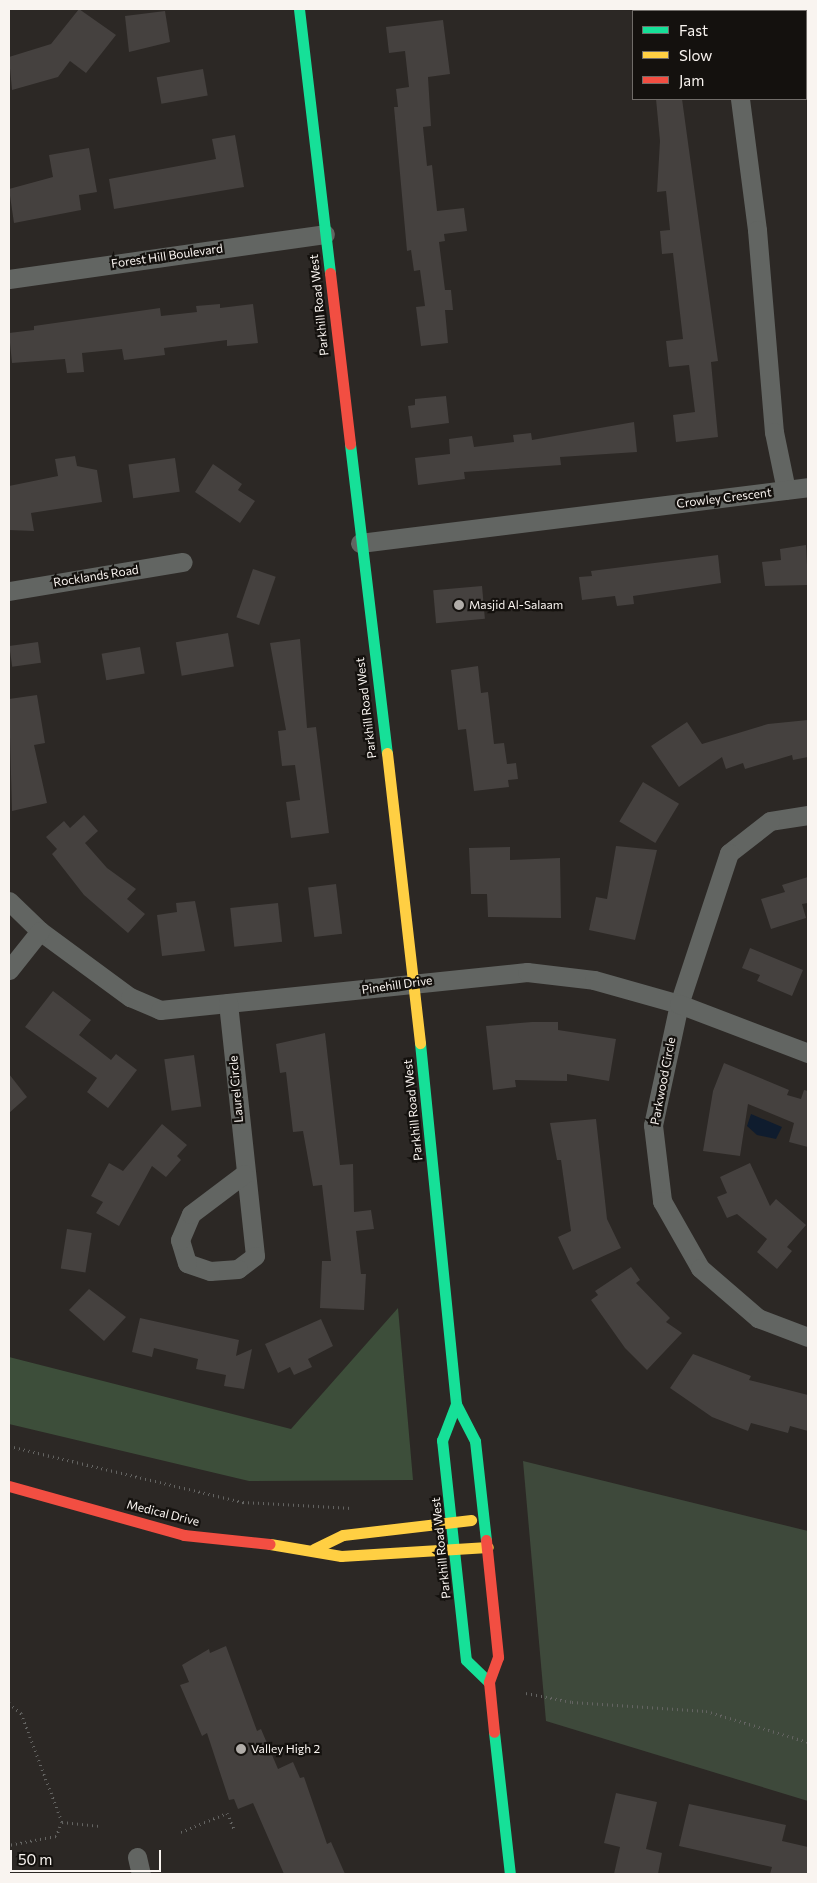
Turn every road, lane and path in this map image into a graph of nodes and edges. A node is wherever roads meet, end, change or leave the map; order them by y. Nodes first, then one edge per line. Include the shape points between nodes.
1 (298, 9) edge
2 (740, 100) edge
3 (325, 234) junction
4 (9, 279) edge
5 (808, 487) edge
6 (786, 490) junction
7 (360, 543) junction
8 (183, 562) dead end
9 (9, 591) edge
10 (808, 816) edge
11 (9, 901) edge
12 (40, 932) junction
13 (9, 970) edge
14 (414, 982) junction
15 (228, 1004) junction
16 (679, 1004) junction
17 (808, 1053) edge
18 (244, 1174) junction
19 (808, 1337) edge
20 (456, 1404) junction
21 (9, 1446) edge
22 (9, 1486) edge
23 (364, 1508) dead end
24 (484, 1518) junction
25 (453, 1522) junction
26 (488, 1547) junction
27 (314, 1549) junction
28 (455, 1550) junction
29 (488, 1682) junction
30 (526, 1693) dead end
31 (9, 1703) edge
32 (808, 1742) edge
33 (62, 1822) junction
34 (99, 1826) dead end
35 (234, 1829) dead end
36 (182, 1832) dead end
37 (9, 1845) edge
38 (510, 1874) edge

1 - 3 main road, Parkhill Road West
2 - 6 street, Crowley Crescent via 757,230 774,432
3 - 4 street, Forest Hill Boulevard
3 - 7 main road, Parkhill Road West
5 - 6 street
6 - 7 street, Crowley Crescent
7 - 14 main road, Parkhill Road West
8 - 9 street, Rocklands Road
10 - 16 street, Parkwood Circle via 770,821 729,853
11 - 12 street, Pinehill Drive
12 - 13 street
12 - 15 street, Pinehill Drive via 130,997 160,1010
14 - 15 street, Pinehill Drive
14 - 16 street, Pinehill Drive via 527,972 594,980
14 - 20 main road, Parkhill Road West
15 - 18 street, Laurel Circle
16 - 17 street, Pinehill Drive
16 - 19 street, Parkwood Circle via 653,1125 662,1201 700,1268 758,1318
18 - 18 street, Laurel Circle via 191,1214 180,1240 187,1263 210,1271 238,1270 255,1256
20 - 24 main road, Parkhill Road West via 475,1441
20 - 25 main road, Parkhill Road West via 442,1440
21 - 23 path via 243,1502
22 - 27 main road, Medical Drive via 184,1535
24 - 25 main road
24 - 26 main road, Parkhill Road West
25 - 27 main road via 343,1535
25 - 28 main road, Parkhill Road West
26 - 28 main road, Medical Drive
26 - 29 main road, Parkhill Road West via 498,1657
27 - 28 main road, Medical Drive via 341,1556
28 - 29 main road, Parkhill Road West via 466,1660
29 - 38 main road, Parkhill Road West
30 - 32 path via 572,1702 706,1711
31 - 33 path via 21,1713
33 - 34 path
33 - 37 path via 56,1836
35 - 36 path via 227,1813

